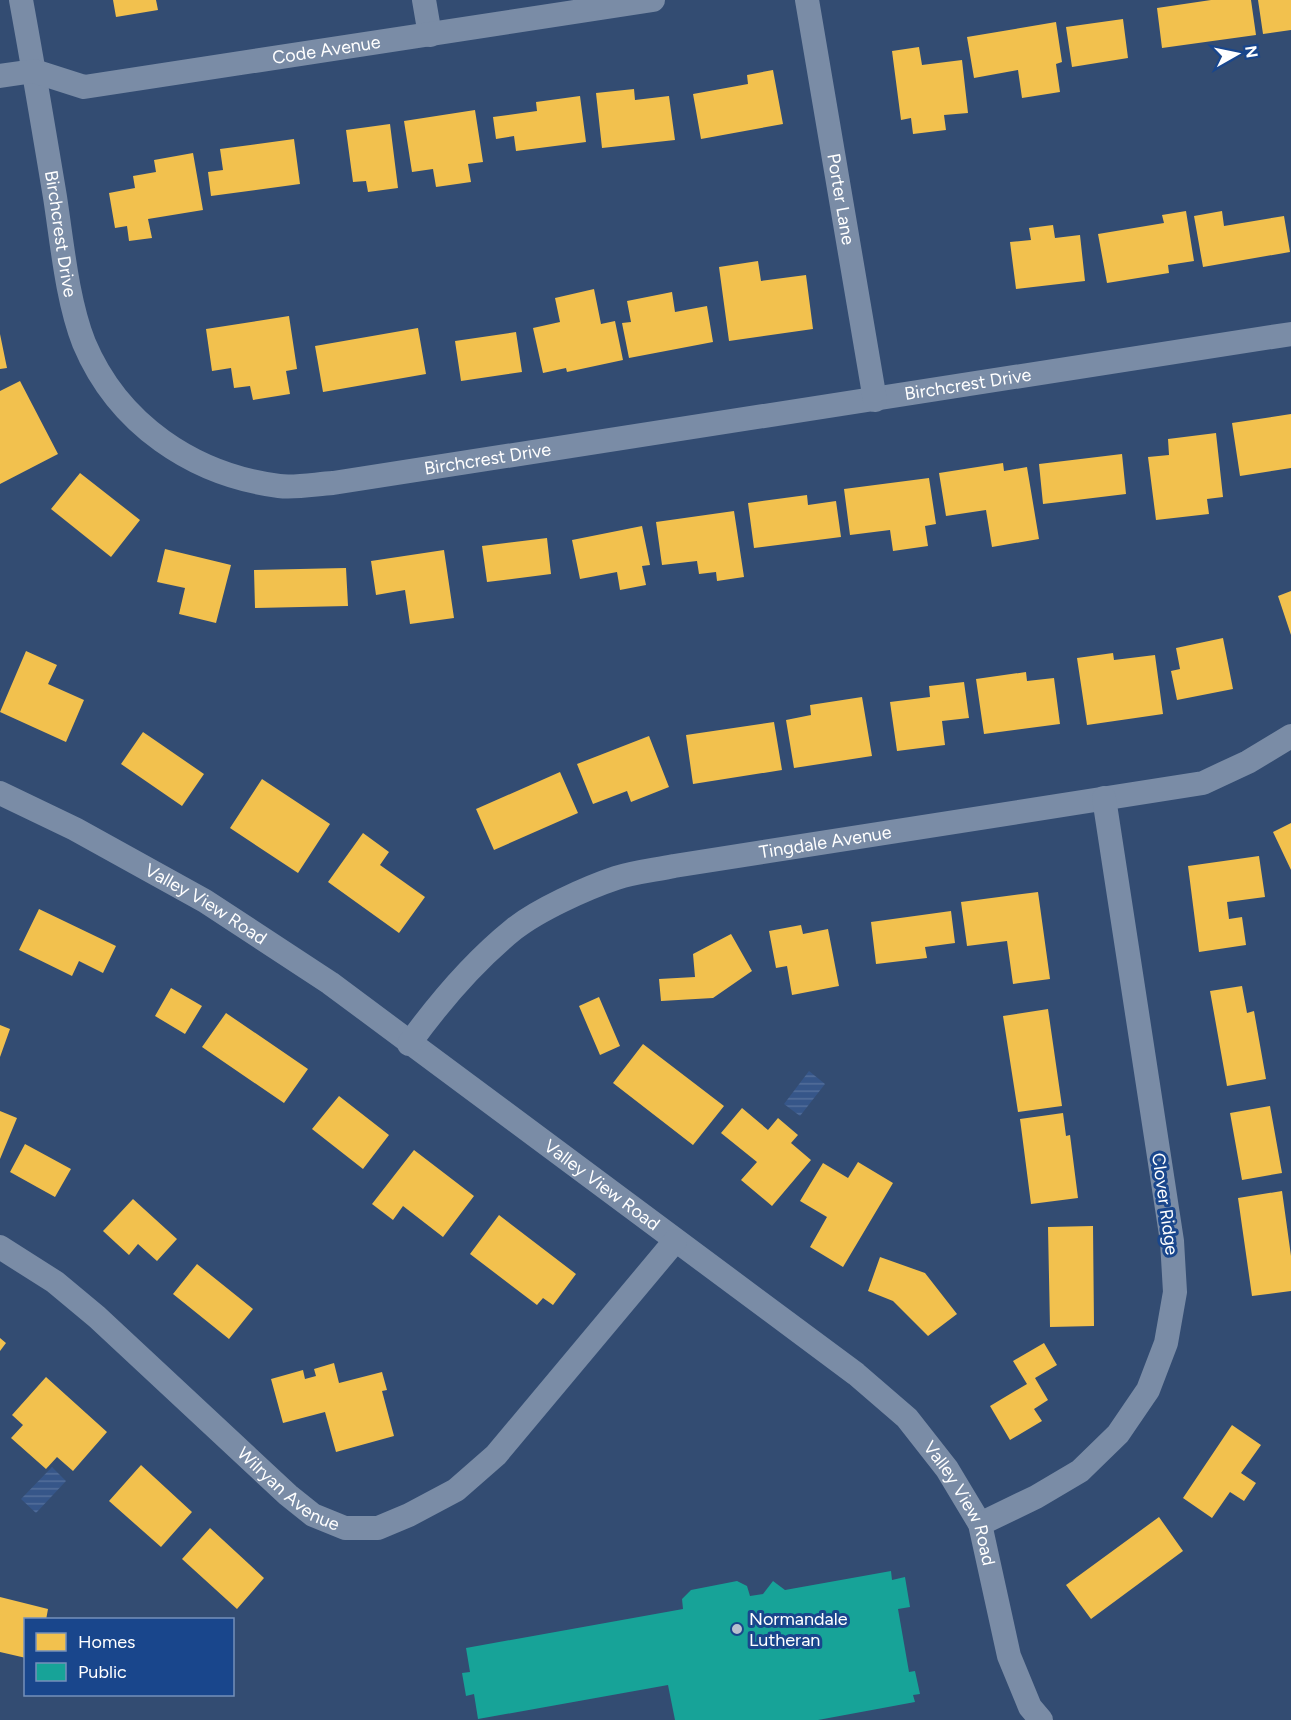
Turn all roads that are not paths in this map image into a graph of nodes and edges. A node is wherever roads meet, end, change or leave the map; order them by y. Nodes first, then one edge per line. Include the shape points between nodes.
1 (21, 0) edge
2 (424, 0) edge
3 (653, 0) edge
4 (807, 0) edge
5 (430, 35) junction
6 (34, 71) junction
7 (0, 76) edge
8 (1291, 334) edge
9 (875, 400) junction
10 (1291, 736) edge
11 (0, 793) edge
12 (1104, 798) junction
13 (409, 1044) junction
14 (675, 1241) junction
15 (0, 1246) edge
16 (980, 1524) junction
17 (1041, 1720) edge

1 - 6 street, Birchcrest Drive
2 - 5 street
3 - 5 street, Code Avenue
4 - 9 street, Porter Lane
5 - 6 street, Code Avenue via 84,87
6 - 7 street, Code Avenue
6 - 9 street, Birchcrest Drive via 70,292 84,342 108,388 143,427 184,457 231,475 281,486 333,483
8 - 9 street, Birchcrest Drive
10 - 12 street, Tingdale Avenue via 1203,783
11 - 13 street, Valley View Road via 75,829 205,901 330,983
12 - 13 street, Tingdale Avenue via 617,878 566,899 515,928 472,966
12 - 16 street, Clover Ridge via 1172,1241 1173,1303 1166,1343 1148,1390 1118,1434 1080,1471
13 - 14 street, Valley View Road
14 - 15 street, Wilryan Avenue via 496,1455 456,1490 378,1528 345,1528 313,1515 97,1317 55,1282
14 - 16 street, Valley View Road via 856,1374 907,1418 947,1469
16 - 17 street, Valley View Road via 1009,1656 1030,1707

